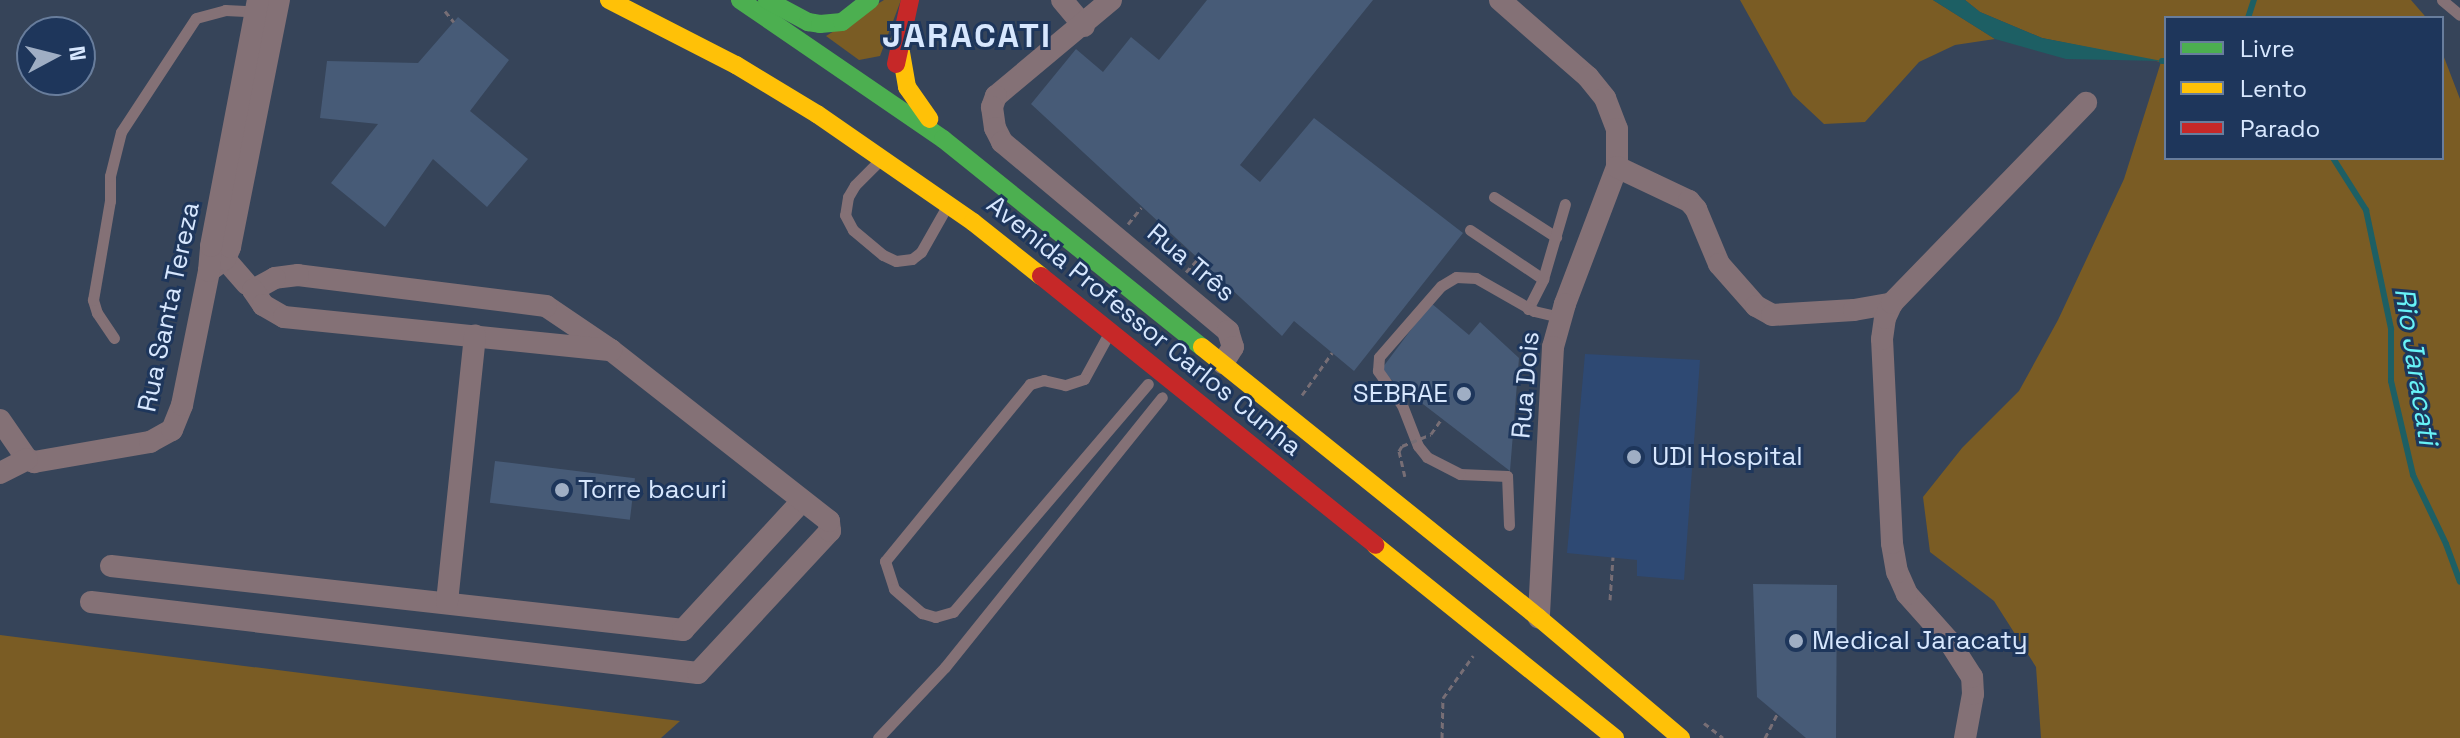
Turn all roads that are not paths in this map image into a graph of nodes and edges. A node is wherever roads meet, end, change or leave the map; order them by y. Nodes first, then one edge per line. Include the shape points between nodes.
1 (609, 0) edge
2 (640, 0) edge
3 (740, 0) edge
4 (767, 0) edge
5 (870, 0) edge
6 (910, 0) edge
7 (1062, 0) edge
8 (1111, 0) edge
9 (1500, 0) edge
10 (2442, 0) edge
11 (267, 7) edge
12 (676, 11) dead end
13 (2460, 15) edge
14 (1084, 26) junction
15 (899, 41) junction
16 (745, 48) dead end
17 (892, 101) junction
18 (2086, 103) dead end
19 (854, 117) dead end
20 (878, 118) dead end
21 (943, 139) junction
22 (882, 158) junction
23 (1617, 167) junction
24 (1494, 197) dead end
25 (949, 204) junction
26 (1565, 204) dead end
27 (1090, 216) junction
28 (1470, 230) dead end
29 (1556, 237) junction
30 (1071, 242) junction
31 (217, 265) junction
32 (1543, 279) junction
33 (250, 287) junction
34 (1892, 303) junction
35 (1528, 309) junction
36 (1560, 317) junction
37 (1111, 331) junction
38 (475, 335) junction
39 (114, 338) dead end
40 (611, 350) junction
41 (1223, 363) junction
42 (1148, 384) dead end
43 (1162, 397) dead end
44 (0, 420) edge
45 (27, 459) junction
46 (0, 473) edge
47 (802, 501) junction
48 (1509, 525) dead end
49 (111, 566) dead end
50 (91, 602) dead end
51 (447, 602) junction
52 (1539, 618) junction
53 (878, 738) edge
54 (1615, 738) edge
55 (1681, 738) edge
56 (1965, 738) edge

1 - 22 main road, Avenida Professor Carlos Cunha via 736,65
2 - 12 main road
3 - 17 main road, Avenida Professor Carlos Cunha
4 - 5 main road via 820,24 842,22
6 - 15 main road
7 - 14 street
8 - 14 street
9 - 23 street via 1605,98 1617,129
10 - 13 lane
11 - 31 street, Rua Santa Tereza via 211,246
11 - 39 lane via 196,18 121,132 93,300
14 - 27 street, Rua Três via 996,96 992,107 1002,142
15 - 17 main road
15 - 21 main road via 907,87
16 - 19 main road
17 - 20 main road
17 - 21 main road, Avenida Professor Carlos Cunha
18 - 34 street
21 - 30 main road, Avenida Professor Carlos Cunha
22 - 25 main road, Avenida Professor Carlos Cunha
22 - 25 lane via 855,185 845,215 853,230 883,255 896,261 912,259
23 - 34 street via 1689,201 1719,264 1756,306 1772,315
23 - 36 street, Rua Dois
24 - 29 lane
25 - 37 main road, Avenida Professor Carlos Cunha
26 - 29 lane
27 - 30 street
27 - 41 street, Rua Três via 1228,331 1233,347
28 - 32 lane
29 - 32 lane
30 - 41 main road, Avenida Professor Carlos Cunha
31 - 33 street
31 - 45 street, Rua Santa Tereza via 172,430 150,442 42,462
32 - 35 lane
33 - 38 street via 263,305 284,317
33 - 40 street via 298,275 540,304
34 - 56 street via 1882,339 1892,543 1907,594 1949,641 1972,677
35 - 36 lane
35 - 48 lane via 1476,278 1456,277 1441,286 1379,357 1378,371 1402,405 1427,457 1460,474 1507,476
36 - 52 street, Rua Dois via 1553,347
37 - 42 lane via 1084,379 1065,385 1044,380 1030,384 885,561 894,589 922,613 935,617 953,612
37 - 54 main road, Avenida Professor Carlos Cunha
38 - 40 street
38 - 51 street
40 - 47 street
41 - 52 main road, Avenida Professor Carlos Cunha
43 - 53 lane via 945,667
44 - 45 street
45 - 46 street
47 - 50 street via 829,521 830,531 698,673
47 - 51 street via 683,630
49 - 51 street
52 - 55 main road, Avenida Professor Carlos Cunha

